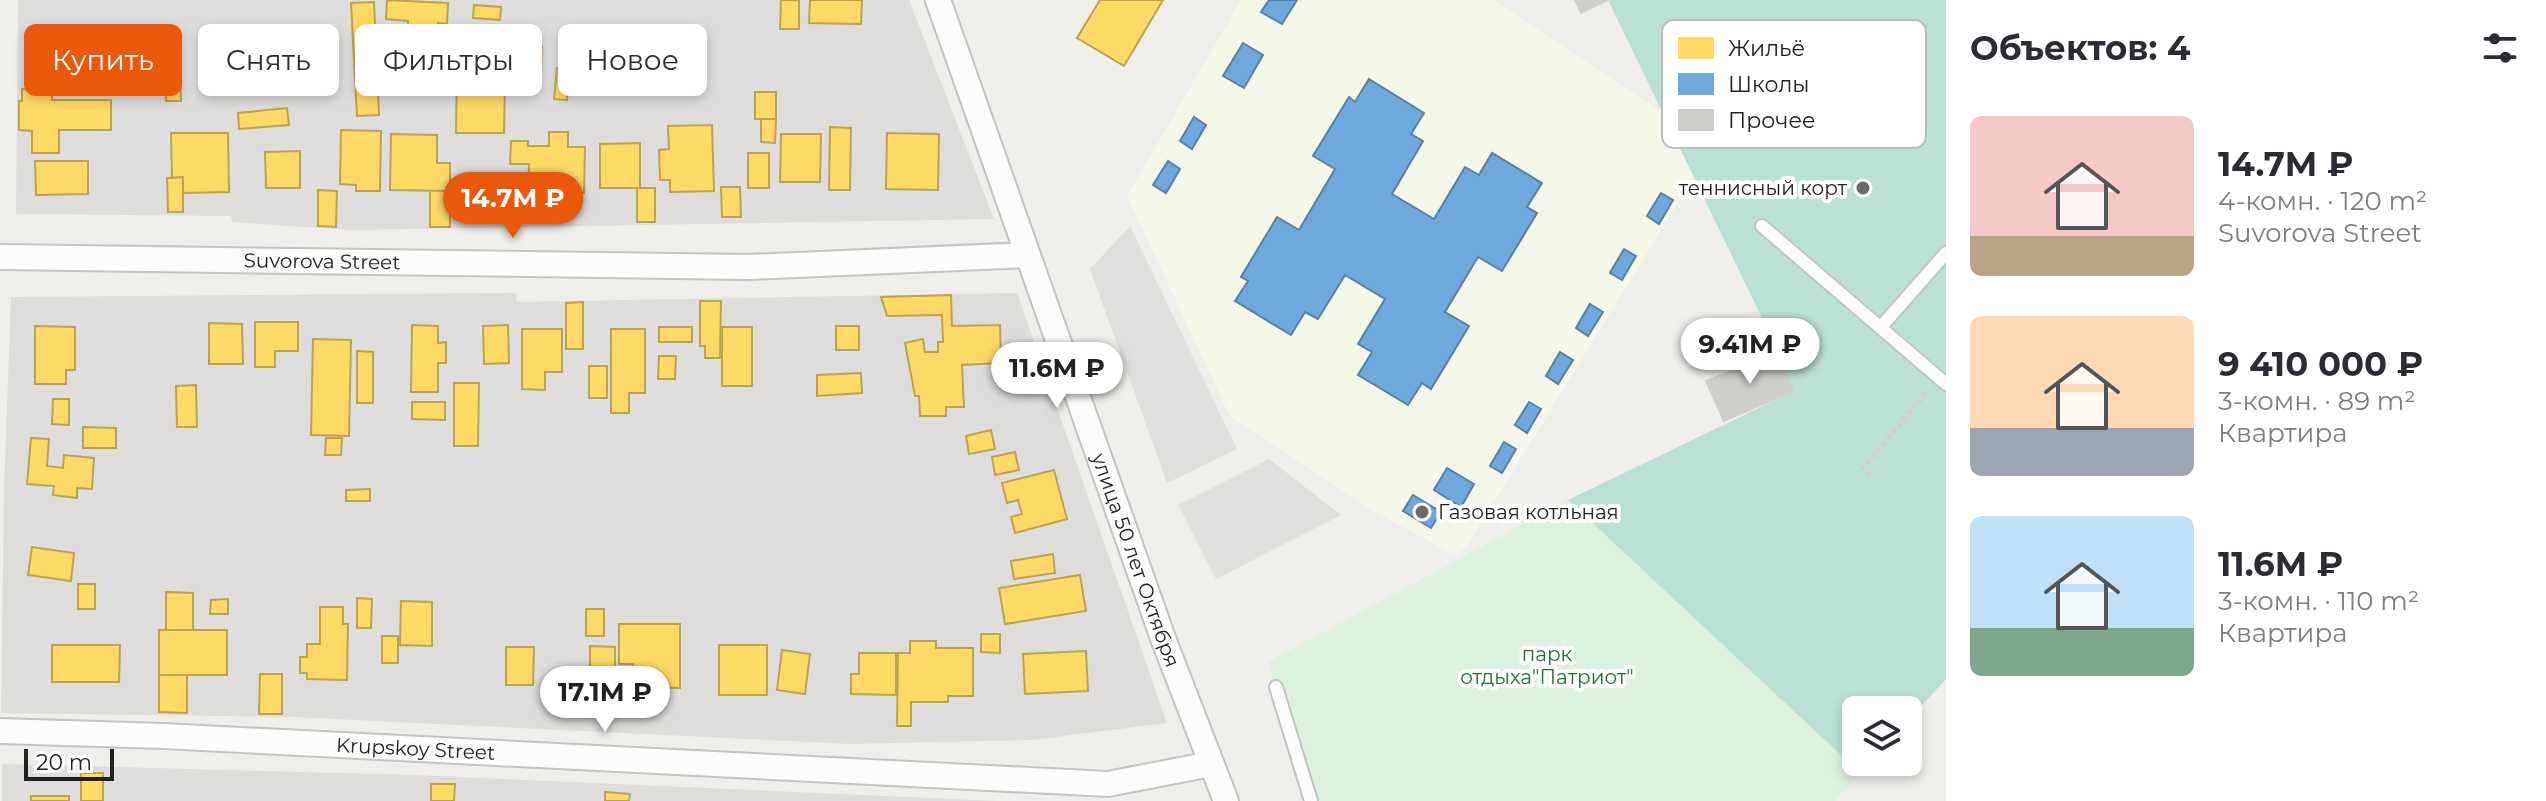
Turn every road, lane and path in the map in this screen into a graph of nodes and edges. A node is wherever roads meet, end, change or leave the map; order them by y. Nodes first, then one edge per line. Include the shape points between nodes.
1 (938, 0) edge
2 (1762, 226) dead end
3 (1946, 253) edge
4 (1027, 255) junction
5 (0, 257) edge
6 (1881, 327) junction
7 (1941, 378) edge
8 (1870, 475) dead end
9 (1276, 687) dead end
10 (0, 731) edge
11 (1211, 764) junction
12 (1226, 801) edge
13 (1311, 801) edge

1 - 4 street, улица 50 лет Октября
2 - 6 lane
3 - 6 lane
4 - 5 street, Suvorova Street via 748,267
4 - 11 street, улица 50 лет Октября
6 - 7 lane
7 - 8 path via 1863,468
9 - 13 lane
10 - 11 street, Krupskoy Street via 1108,784
11 - 12 street, улица 50 лет Октября

